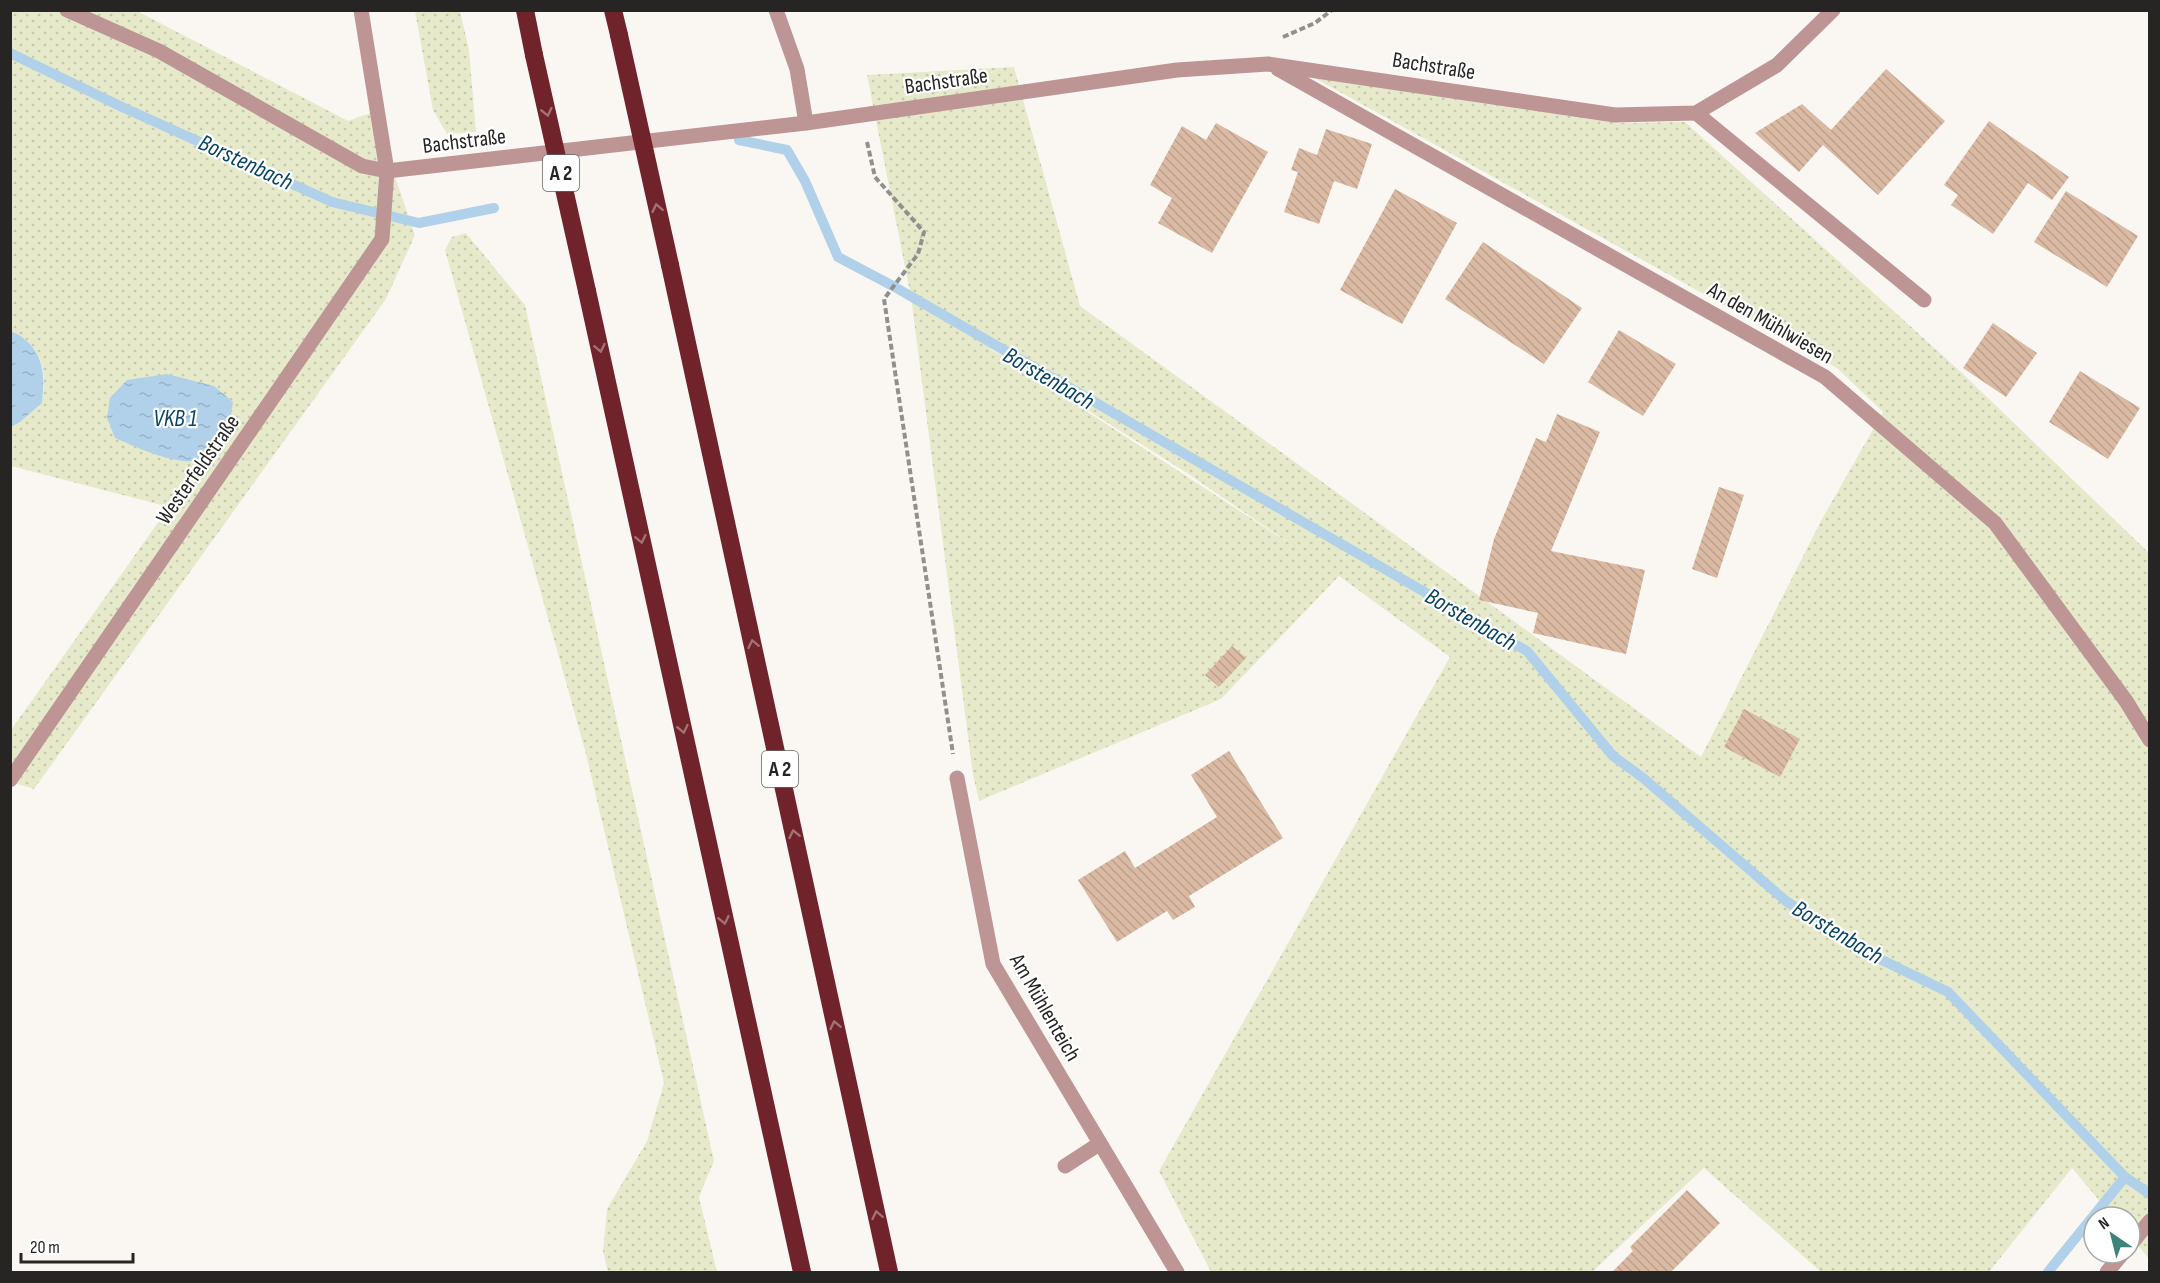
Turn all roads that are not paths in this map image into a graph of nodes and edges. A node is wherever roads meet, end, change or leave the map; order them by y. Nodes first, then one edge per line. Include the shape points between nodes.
1 (67, 10) edge
2 (361, 10) edge
3 (525, 10) edge
4 (613, 10) edge
5 (776, 10) edge
6 (1833, 10) edge
7 (1268, 64) junction
8 (1696, 113) junction
9 (806, 123) junction
10 (386, 177) junction
11 (1924, 300) dead end
12 (2150, 740) edge
13 (957, 777) road end
14 (10, 780) edge
15 (1100, 1144) junction
16 (1065, 1166) dead end
17 (801, 1272) edge
18 (890, 1272) edge
19 (1177, 1272) edge

1 - 10 street, Bachstraße via 159,51
2 - 10 street, Westerfeldstraße
3 -> 17 highway, A 2, bridge
18 -> 4 highway, A 2, bridge
5 - 9 street via 797,69
6 - 8 street, Bachstraße via 1777,64
7 - 8 street, Bachstraße via 1615,115
7 - 9 street, Bachstraße via 1177,70
7 - 12 street, An den Mühlwiesen via 1825,377 1995,523 2126,701
8 - 11 street
9 - 10 street, Bachstraße
10 - 14 street, Westerfeldstraße via 382,239
13 - 15 street, Am Mühlenteich via 993,964
15 - 16 street
15 - 19 street, Am Mühlenteich

